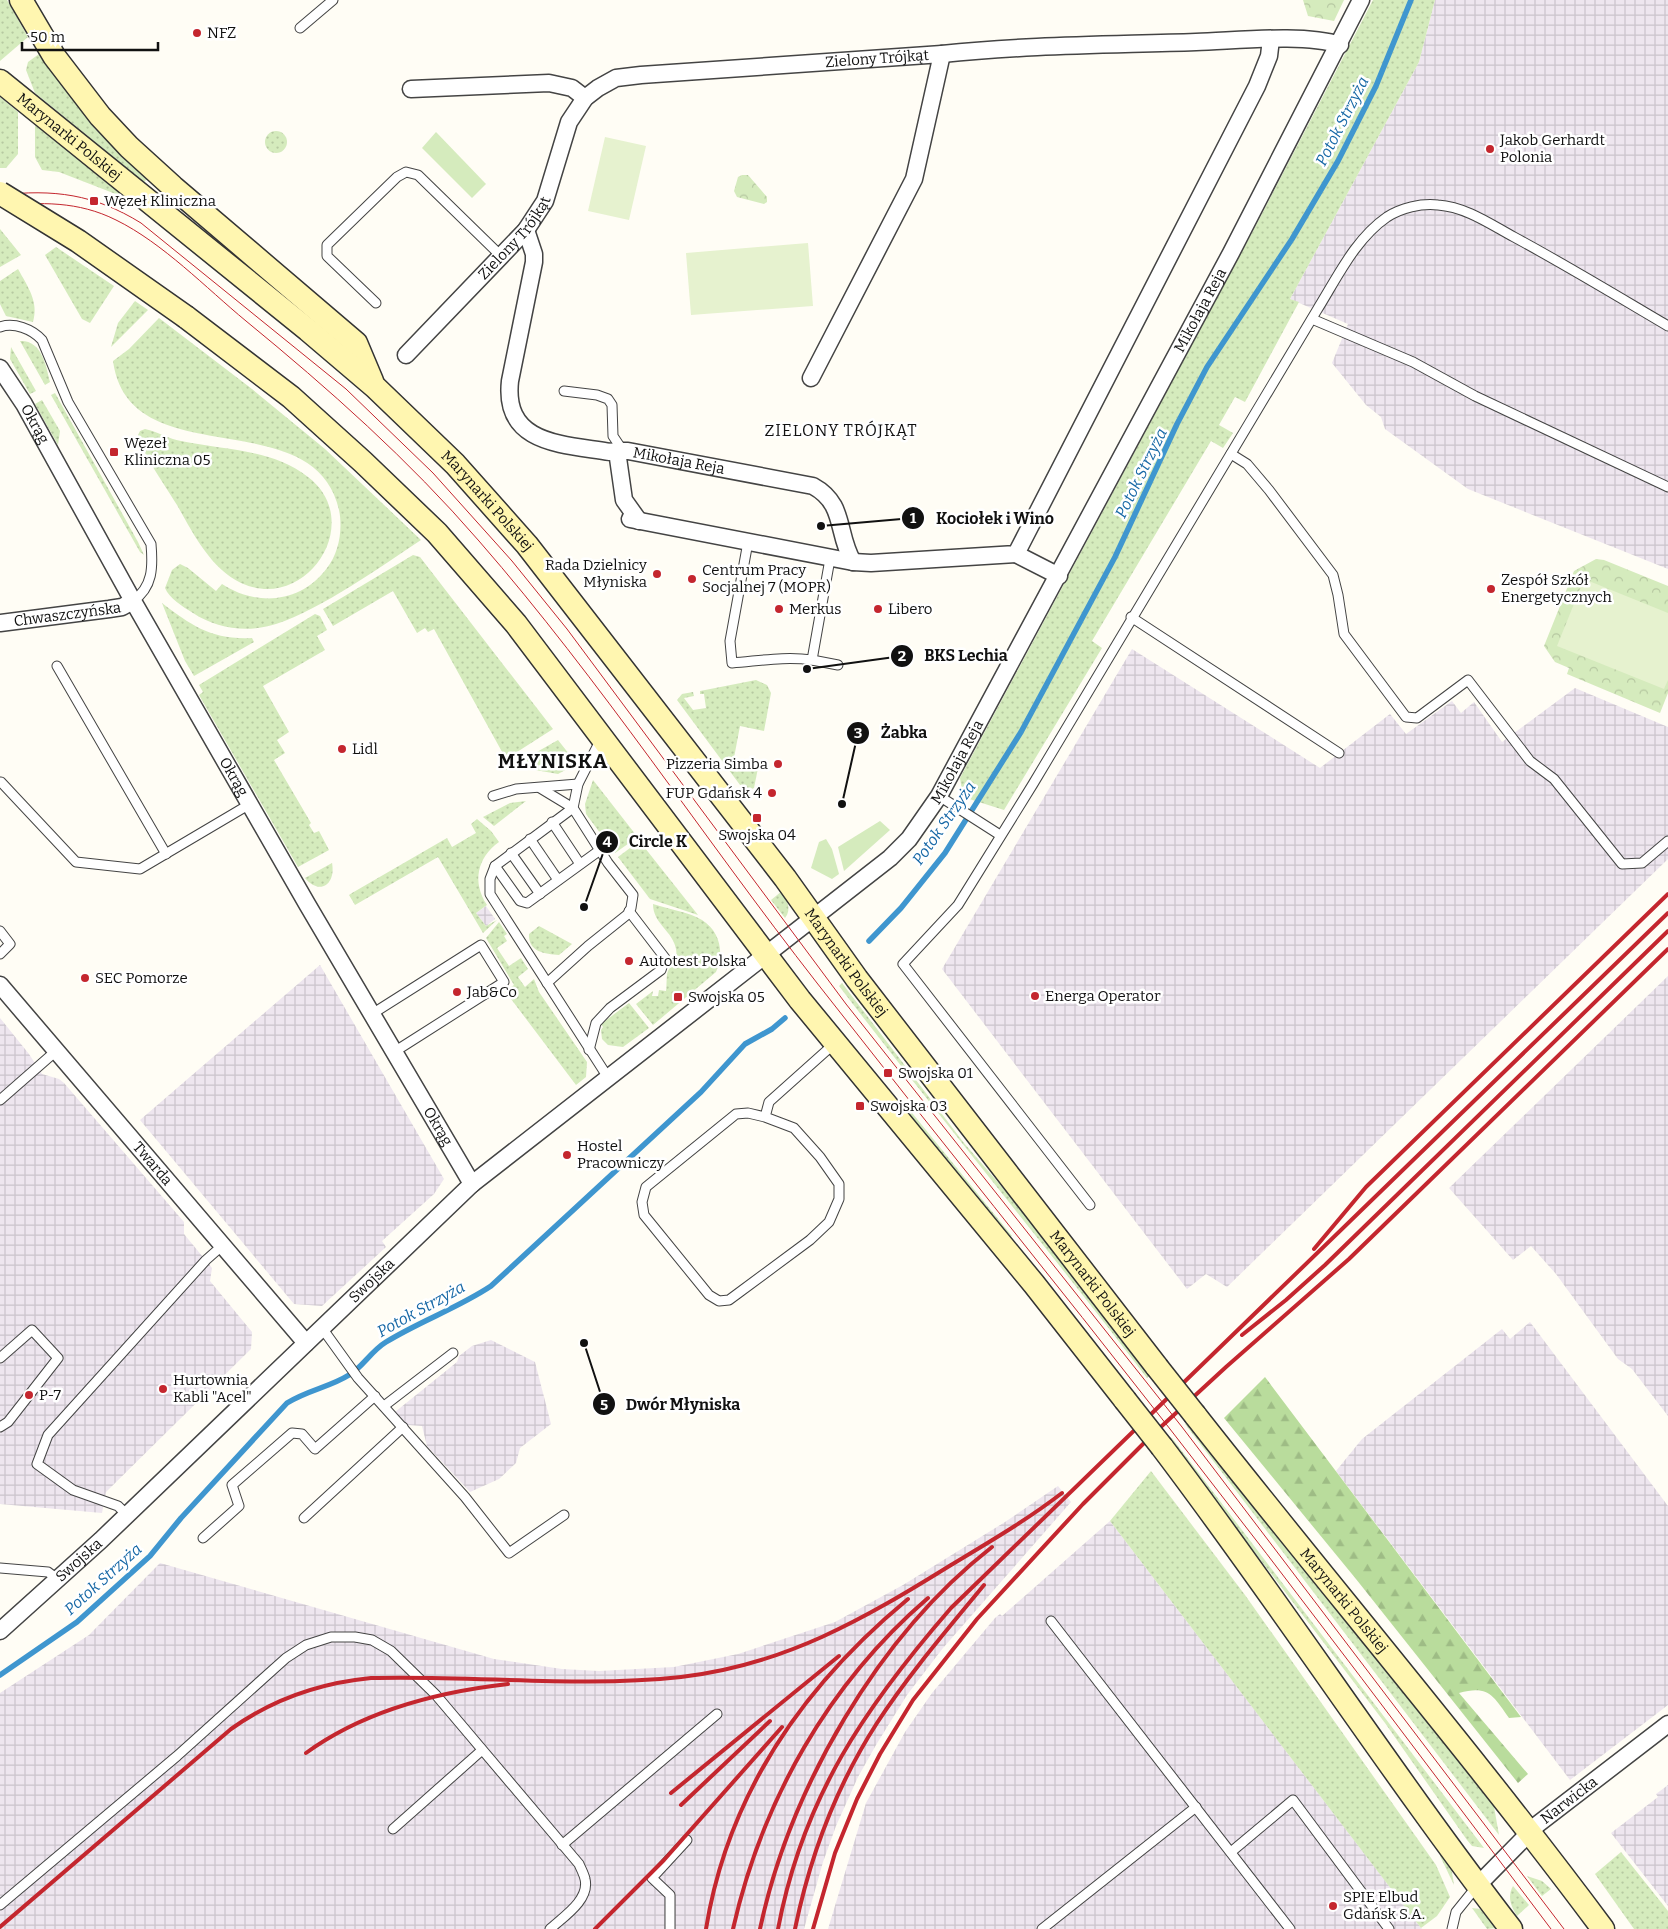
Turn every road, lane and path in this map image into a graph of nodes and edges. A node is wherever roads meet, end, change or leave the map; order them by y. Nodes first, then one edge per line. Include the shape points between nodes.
1 (21, 0) edge
2 (333, 0) edge
3 (1361, 0) edge
4 (300, 28) dead end
5 (1271, 39) junction
6 (1340, 44) junction
7 (942, 54) junction
8 (0, 80) edge
9 (411, 89) dead end
10 (585, 98) junction
11 (0, 193) edge
12 (526, 230) junction
13 (501, 256) junction
14 (376, 303) dead end
15 (1312, 318) junction
16 (1668, 326) edge
17 (0, 327) edge
18 (406, 355) dead end
19 (0, 368) edge
20 (811, 378) dead end
21 (375, 387) junction
22 (564, 391) dead end
23 (620, 451) junction
24 (1231, 454) junction
25 (1668, 487) edge
26 (748, 542) junction
27 (1016, 554) junction
28 (830, 558) junction
29 (853, 562) junction
30 (1059, 576) junction
31 (133, 601) junction
32 (1131, 617) junction
33 (0, 623) edge
34 (812, 660) junction
35 (838, 665) dead end
36 (57, 666) dead end
37 (601, 738) junction
38 (1339, 753) dead end
39 (0, 783) edge
40 (578, 784) junction
41 (540, 788) junction
42 (493, 796) dead end
43 (940, 796) junction
44 (250, 804) junction
45 (573, 808) junction
46 (552, 822) junction
47 (1000, 835) junction
48 (530, 839) junction
49 (1668, 840) edge
50 (600, 850) junction
51 (511, 853) junction
52 (166, 854) junction
53 (580, 864) junction
54 (495, 866) junction
55 (558, 880) junction
56 (540, 894) junction
57 (629, 912) junction
58 (814, 917) junction
59 (0, 931) edge
60 (0, 954) edge
61 (765, 955) junction
62 (547, 983) junction
63 (0, 985) edge
64 (372, 1014) junction
65 (835, 1043) junction
66 (589, 1050) junction
67 (56, 1051) junction
68 (394, 1052) junction
69 (609, 1079) junction
70 (0, 1100) edge
71 (765, 1117) junction
72 (472, 1184) junction
73 (1090, 1205) dead end
74 (223, 1245) junction
75 (322, 1328) junction
76 (306, 1343) junction
77 (453, 1353) dead end
78 (0, 1358) edge
79 (375, 1396) junction
80 (384, 1406) junction
81 (0, 1427) edge
82 (403, 1427) junction
83 (127, 1515) junction
84 (564, 1515) dead end
85 (304, 1518) dead end
86 (203, 1538) dead end
87 (0, 1568) edge
88 (56, 1578) junction
89 (1051, 1621) dead end
90 (0, 1631) edge
91 (717, 1714) dead end
92 (1668, 1724) edge
93 (482, 1751) junction
94 (1196, 1807) junction
95 (393, 1829) dead end
96 (1530, 1831) junction
97 (687, 1840) dead end
98 (562, 1845) junction
99 (1231, 1852) junction
100 (1477, 1886) junction
101 (0, 1905) edge
102 (1046, 1928) edge
103 (550, 1929) edge
104 (670, 1929) edge
105 (1290, 1929) edge
106 (1389, 1929) edge
107 (1452, 1929) edge
108 (1510, 1929) edge
109 (1603, 1929) edge

1 - 21 main road via 54,56 100,116 129,147 356,343
2 - 4 lane
3 - 6 street, Mikołaja Reja
5 - 6 street
5 - 7 street via 995,49
5 - 27 street via 1269,56 1257,86
6 - 30 street, Mikołaja Reja
7 - 10 street, Zielony Trójkąt via 616,78
7 - 20 street, Zielony Trójkąt via 914,179
8 - 21 main road, Marynarki Polskiej
9 - 10 street via 549,82 572,88
10 - 12 street, Zielony Trójkąt via 569,122 545,201
11 - 37 main road, bridge via 78,241 186,317 291,397 363,462 437,533 516,624
12 - 13 street, Zielony Trójkąt
12 - 23 street via 534,262 510,381 508,398 513,417 540,439
13 - 14 lane via 418,176 406,172 327,245 327,256
13 - 18 street, Zielony Trójkąt
15 - 16 lane via 1371,230 1389,216 1432,204 1467,212 1551,256
15 - 24 lane
15 - 25 lane via 1414,362 1475,396
17 - 31 lane via 22,328 37,334 42,340 68,402 151,544 153,561 149,581 143,594
19 - 31 street, Okrąg via 24,404
21 - 58 main road, Marynarki Polskiej via 456,464 527,545
22 - 23 lane via 608,399 612,406 613,436
23 - 26 street, Mikołaja Reja via 624,500 634,520
23 - 29 street, Mikołaja Reja via 813,486 824,492 834,504 846,551
24 - 32 lane
24 - 49 lane via 1247,464 1270,490 1333,575 1344,634 1406,717 1417,718 1468,680 1530,761 1554,779 1622,864 1642,863
26 - 28 street, Mikołaja Reja
26 - 34 lane via 730,641 732,663 790,656
27 - 29 street, Mikołaja Reja
27 - 30 street
28 - 29 street, Mikołaja Reja
28 - 34 lane
30 - 43 street, Mikołaja Reja
31 - 33 street, Chwaszczyńska via 122,607
31 - 44 street, Okrąg
32 - 38 lane
32 - 47 lane
34 - 35 lane
36 - 52 lane
37 - 40 lane
37 - 61 main road
39 - 52 lane via 76,862 140,869
40 - 41 lane
40 - 45 lane
41 - 42 lane via 516,788
41 - 45 lane
43 - 47 lane
43 - 58 street, Mikołaja Reja via 909,839 890,858
44 - 52 lane
44 - 64 street, Okrąg
45 - 46 lane
45 - 50 lane
46 - 48 lane
46 - 53 lane
47 - 73 lane via 958,905 903,964
48 - 51 lane
48 - 55 lane
50 - 53 lane
50 - 57 lane via 633,895
51 - 54 lane
51 - 56 lane
53 - 55 lane
54 - 56 lane via 520,901 526,903
54 - 62 lane via 490,879 490,894
55 - 56 lane
57 - 62 lane
57 - 66 lane via 665,958 665,964 596,1023
58 - 61 street, Mikołaja Reja
58 - 96 main road, Marynarki Polskiej, bridge via 863,987 1157,1367
59 - 60 lane via 10,944
61 - 65 main road
61 - 69 street, Swojska
62 - 66 lane
63 - 67 street, Twarda
64 - 68 street, Okrąg
64 - 68 lane via 481,945 504,982
65 - 71 lane via 769,1102
65 - 100 main road, bridge via 1162,1447 1268,1590
66 - 69 lane
67 - 70 lane
67 - 74 street, Twarda
68 - 72 street, Okrąg
69 - 72 street, Swojska
71 - 71 lane via 794,1128 839,1184 839,1199 829,1222 810,1240 728,1300 719,1301 709,1295 644,1215 642,1202 646,1187 736,1114
72 - 75 street, Swojska
74 - 76 street, Twarda
74 - 83 lane via 48,1435 37,1464 73,1490 118,1506
75 - 76 street, Swojska
75 - 79 lane via 348,1366
76 - 83 street, Swojska
77 - 80 lane
78 - 81 lane via 32,1330 58,1358 8,1422
79 - 80 lane
79 - 86 lane via 315,1449 302,1434 292,1433 232,1485 239,1506
80 - 82 lane
82 - 84 lane via 465,1497 508,1553
82 - 85 lane
83 - 88 street, Swojska
87 - 88 lane via 48,1572
88 - 90 street, Swojska
89 - 94 lane
91 - 98 lane
92 - 96 street, Narwicka
93 - 95 lane
93 - 98 lane
93 - 101 lane via 436,1695 391,1651 372,1640 331,1637 306,1645 286,1658 178,1756
94 - 99 lane
94 - 102 lane
96 - 100 street, Narwicka
96 - 109 main road, Marynarki Polskiej
97 - 104 lane via 652,1878 670,1895
98 - 103 lane via 579,1864 586,1880 583,1895
99 - 105 lane
99 - 106 lane via 1293,1800
100 - 107 lane via 1456,1912
100 - 108 main road

